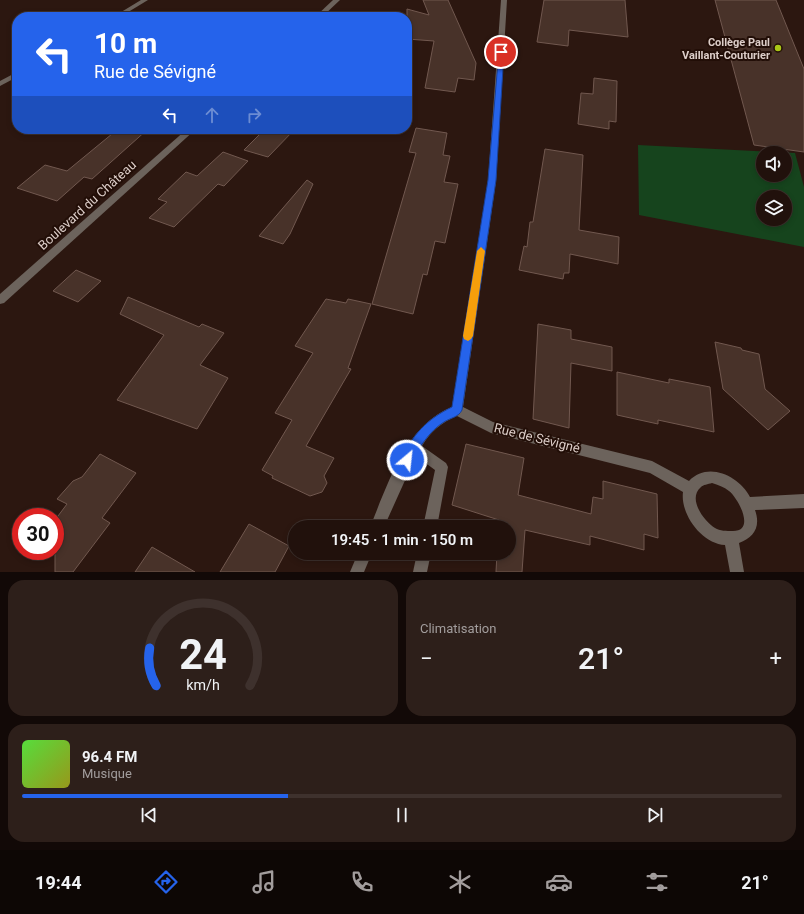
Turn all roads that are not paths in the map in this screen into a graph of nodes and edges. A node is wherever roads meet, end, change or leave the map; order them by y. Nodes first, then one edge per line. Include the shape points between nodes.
1 (145, 0) edge
2 (337, 0) edge
3 (504, 0) edge
4 (125, 12) edge
5 (324, 12) edge
6 (12, 77) edge
7 (0, 84) edge
8 (186, 134) edge
9 (0, 300) edge
10 (457, 410) junction
11 (413, 447) junction
12 (690, 489) junction
13 (804, 502) edge
14 (747, 504) junction
15 (380, 520) edge
16 (431, 520) edge
17 (731, 539) junction
18 (362, 560) edge
19 (423, 560) edge
20 (357, 572) edge
21 (420, 572) edge
22 (737, 572) edge

1 - 4 street
2 - 5 street
3 - 10 street via 492,180
6 - 7 street
8 - 9 street, Boulevard du Château
10 - 11 street via 440,418
10 - 12 street, Rue de Sévigné via 491,427 652,467
11 - 15 street
11 - 16 street via 442,467
12 - 14 street via 702,478 717,478 732,485
12 - 17 street via 690,507 701,526 721,538
13 - 14 street
14 - 17 street via 750,524 747,531 740,537
17 - 22 street
18 - 20 street
19 - 21 street

